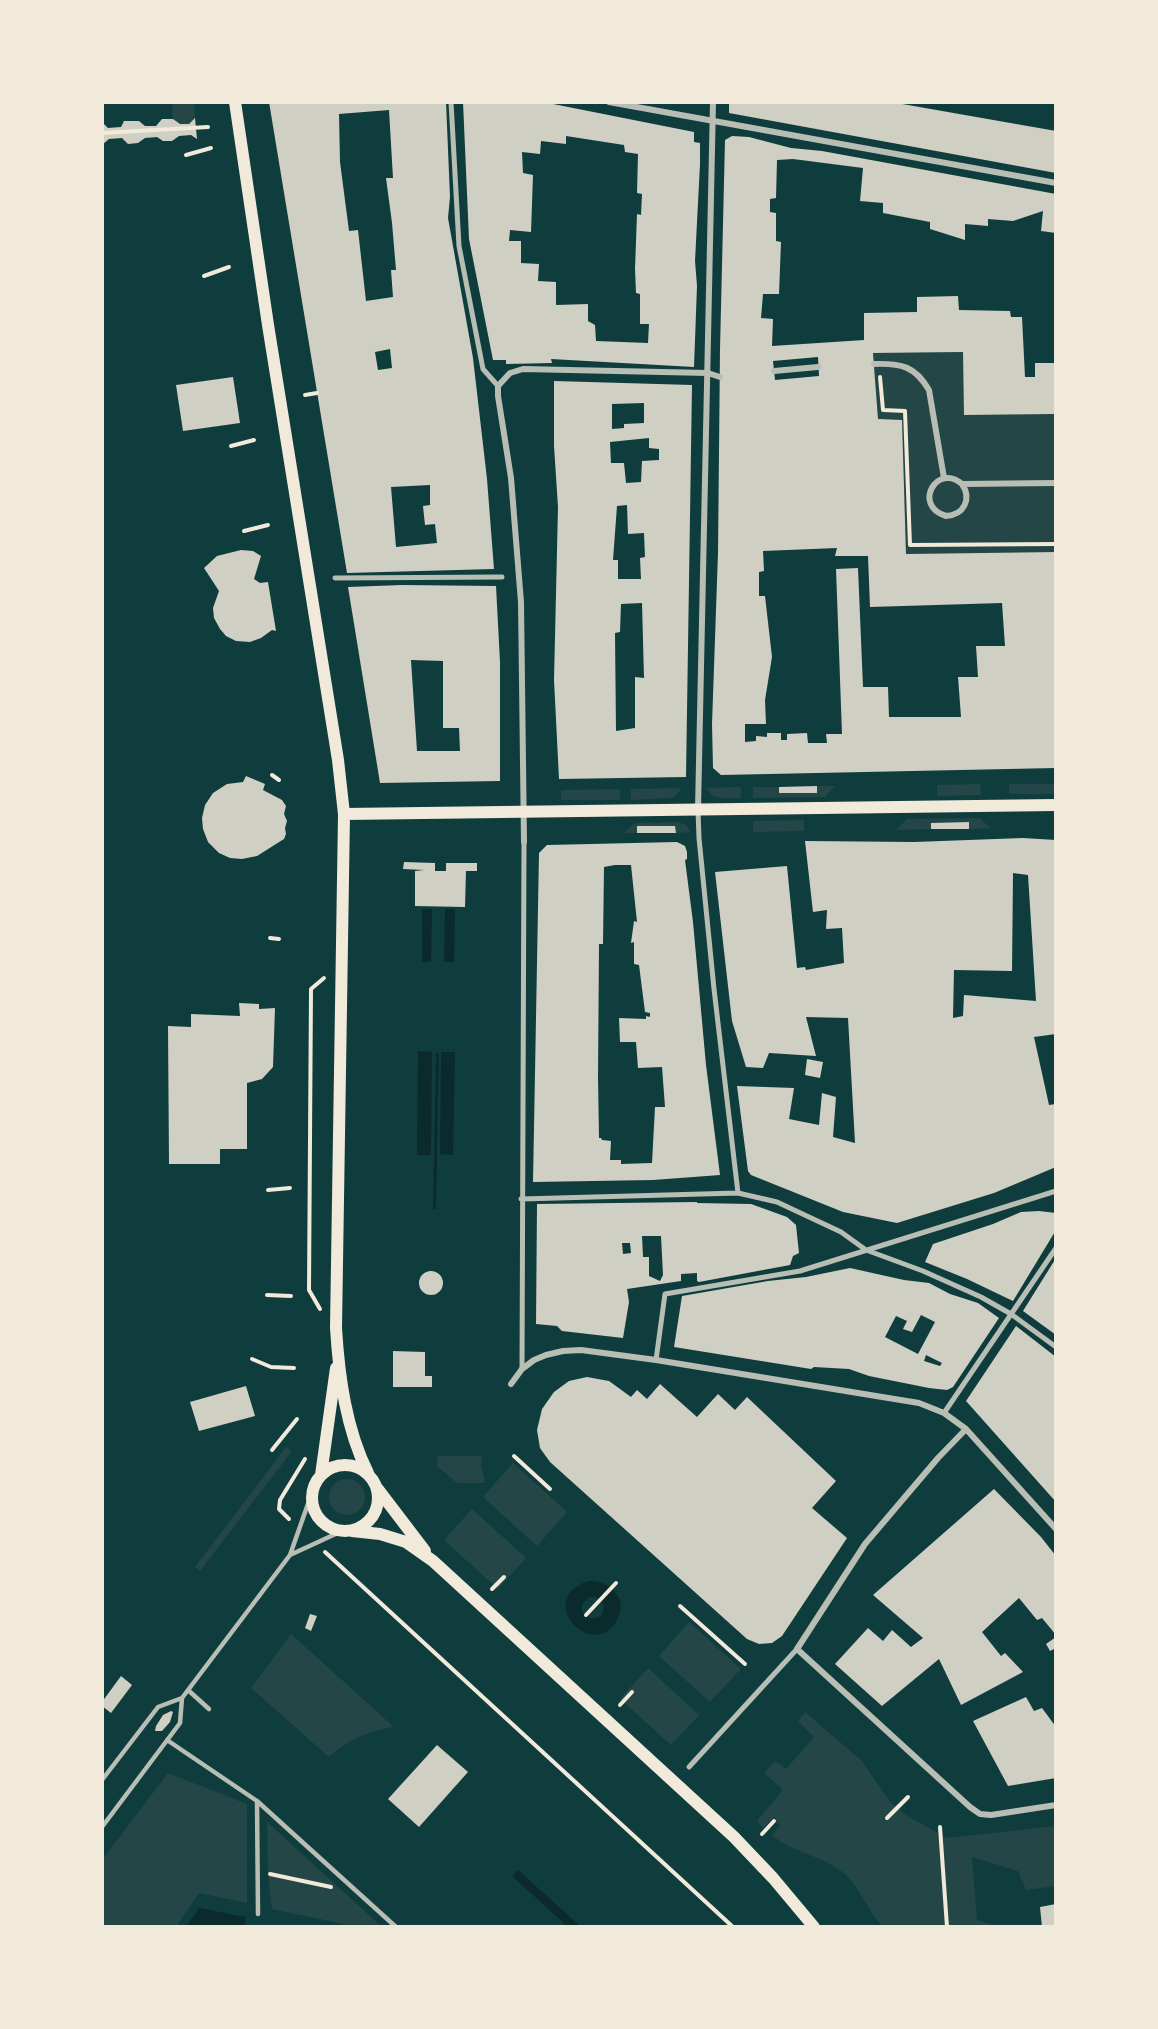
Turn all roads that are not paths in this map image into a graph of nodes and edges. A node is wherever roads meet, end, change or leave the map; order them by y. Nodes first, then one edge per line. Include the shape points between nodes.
1 (235, 102) edge
2 (451, 102) edge
3 (609, 102) edge
4 (713, 102) edge
5 (712, 122) junction
6 (1056, 183) edge
7 (874, 364) dead end
8 (818, 366) dead end
9 (774, 371) dead end
10 (708, 373) junction
11 (720, 376) dead end
12 (498, 386) junction
13 (944, 478) junction
14 (1056, 483) edge
15 (962, 484) junction
16 (502, 577) dead end
17 (335, 578) dead end
18 (1056, 806) edge
19 (698, 810) junction
20 (524, 813) junction
21 (344, 814) junction
22 (524, 842) joint
23 (1056, 1191) edge
24 (738, 1193) junction
25 (521, 1199) junction
26 (1056, 1248) edge
27 (866, 1250) junction
28 (1011, 1314) junction
29 (1056, 1347) edge
30 (338, 1352) junction
31 (656, 1360) junction
32 (522, 1369) junction
33 (511, 1384) dead end
34 (944, 1413) junction
35 (966, 1429) junction
36 (368, 1473) junction
37 (318, 1479) junction
38 (377, 1488) junction
39 (1056, 1529) edge
40 (347, 1531) junction
41 (290, 1555) junction
42 (433, 1562) junction
43 (796, 1649) junction
44 (188, 1690) junction
45 (182, 1698) junction
46 (209, 1709) dead end
47 (167, 1740) junction
48 (689, 1767) dead end
49 (102, 1780) edge
50 (257, 1801) junction
51 (1056, 1806) edge
52 (102, 1827) edge
53 (258, 1914) dead end
54 (396, 1927) edge
55 (814, 1927) edge

1 - 21 main road
2 - 12 street via 459,246 483,369
3 - 5 street
4 - 5 street
5 - 6 street
5 - 10 street
7 - 13 street via 903,366 923,380 931,396
8 - 9 street
10 - 11 street
10 - 12 street via 523,369 510,373
10 - 19 street
12 - 20 street via 511,478 520,602
13 - 15 street
13 - 15 street via 929,493 932,506 942,514 955,514 965,505 967,497
14 - 15 street
16 - 17 street
18 - 19 main road
19 - 20 main road
19 - 24 street
20 - 21 main road
20 - 22 street
21 - 30 main road
22 - 25 street
23 - 27 street
24 - 25 street
24 - 27 street via 777,1202 841,1232
25 - 32 street
26 - 28 street
27 - 28 street via 923,1271
27 - 31 street via 800,1271 665,1294
28 - 29 street
28 - 34 street
30 - 36 main road via 352,1432
30 - 37 main road
31 - 32 street via 563,1351 546,1355
31 - 34 street via 919,1403
32 - 33 street
34 - 35 street
35 - 39 street
35 - 43 street via 865,1544
36 - 37 main road via 349,1465 329,1468
36 - 38 main road
37 - 40 main road via 312,1494 316,1515 332,1529
37 - 41 lane
38 - 40 main road via 375,1514 362,1527
38 - 42 main road
40 - 41 lane
40 - 42 main road via 380,1534 406,1542
41 - 44 lane
42 - 55 main road via 734,1837
43 - 48 street
43 - 51 street via 980,1814
44 - 45 lane
44 - 46 lane
45 - 47 lane via 180,1724
45 - 49 lane via 158,1707
47 - 50 lane
47 - 52 lane
50 - 53 lane
50 - 54 lane

